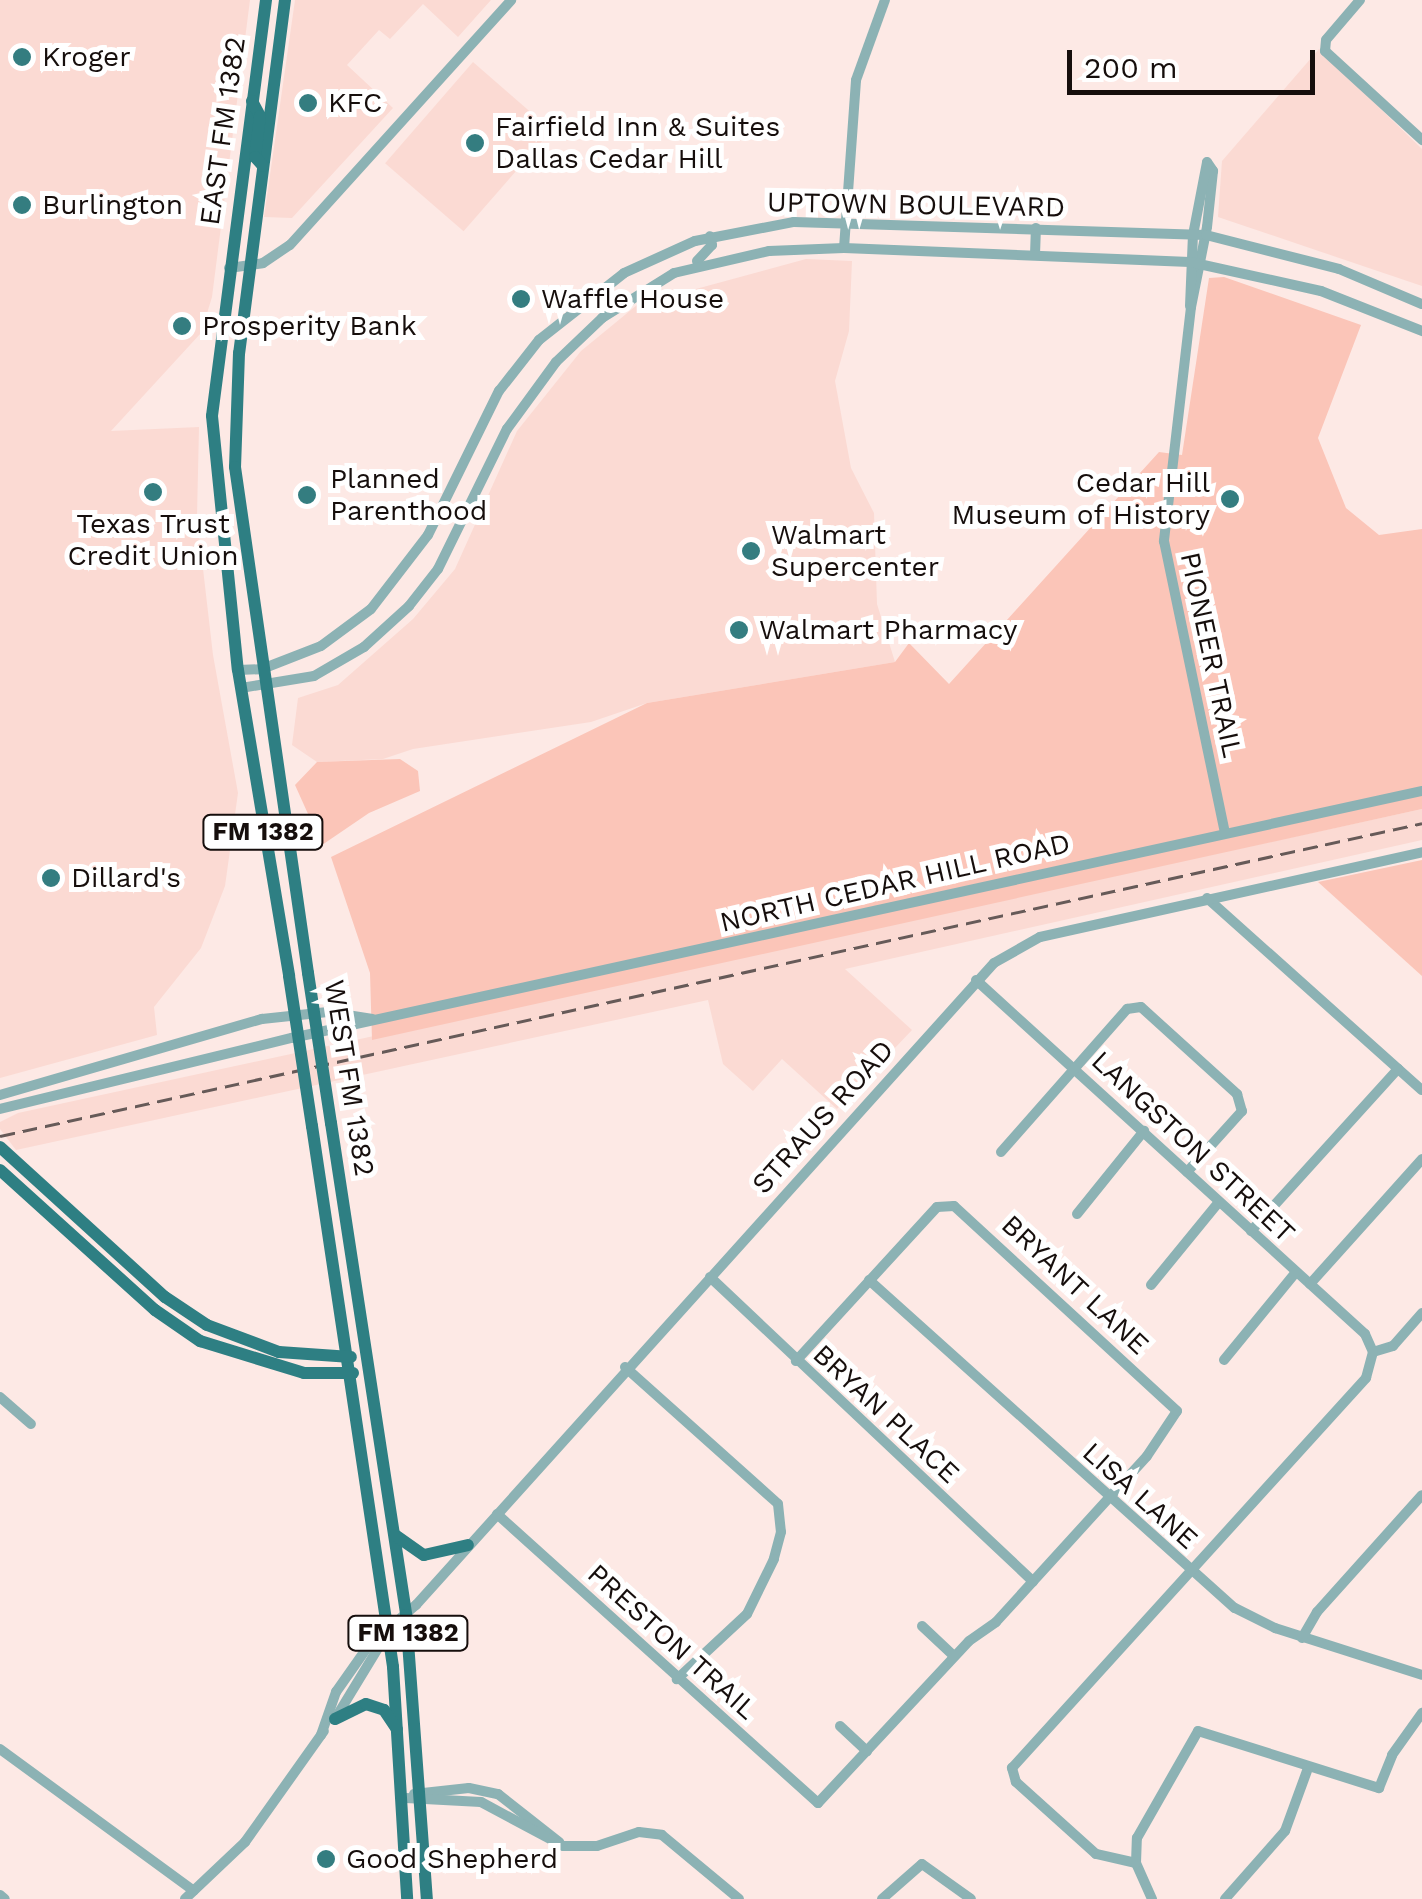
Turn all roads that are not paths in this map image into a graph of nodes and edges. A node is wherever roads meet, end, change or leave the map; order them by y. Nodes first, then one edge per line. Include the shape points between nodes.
1 (266, 0) edge
2 (285, 0) edge
3 (511, 0) edge
4 (885, 0) edge
5 (1360, 0) edge
6 (256, 75) junction
7 (252, 101) junction
8 (271, 102) junction
9 (1422, 140) edge
10 (263, 166) junction
11 (844, 224) junction
12 (1036, 228) junction
13 (1193, 235) junction
14 (1206, 235) junction
15 (710, 236) junction
16 (844, 248) junction
17 (1035, 256) junction
18 (1196, 262) junction
19 (250, 266) junction
20 (229, 268) junction
21 (674, 273) junction
22 (1422, 304) edge
23 (570, 313) junction
24 (1422, 331) edge
25 (586, 332) junction
26 (262, 669) junction
27 (238, 670) junction
28 (264, 686) junction
29 (241, 688) junction
30 (1422, 791) edge
31 (1225, 832) junction
32 (1419, 852) edge
33 (1422, 866) edge
34 (1207, 898) junction
35 (976, 980) junction
36 (378, 1020) junction
37 (229, 1027) junction
38 (213, 1031) junction
39 (236, 1052) junction
40 (218, 1056) junction
41 (1074, 1069) junction
42 (1398, 1069) junction
43 (1422, 1090) edge
44 (0, 1095) edge
45 (0, 1109) edge
46 (1144, 1131) junction
47 (0, 1147) edge
48 (1001, 1152) dead end
49 (1422, 1158) edge
50 (17, 1164) junction
51 (0, 1169) edge
52 (1187, 1172) junction
53 (1219, 1202) junction
54 (1077, 1214) dead end
55 (1251, 1231) junction
56 (1296, 1272) junction
57 (710, 1277) junction
58 (869, 1280) junction
59 (1310, 1284) junction
60 (1151, 1285) dead end
61 (1422, 1313) edge
62 (1373, 1352) junction
63 (344, 1358) junction
64 (1224, 1360) dead end
65 (796, 1361) junction
66 (368, 1363) junction
67 (626, 1366) junction
68 (348, 1374) junction
69 (0, 1397) edge
70 (31, 1424) dead end
71 (1422, 1495) edge
72 (1109, 1498) junction
73 (497, 1514) junction
74 (394, 1533) junction
75 (468, 1545) junction
76 (1191, 1572) junction
77 (1033, 1581) junction
78 (406, 1615) junction
79 (922, 1626) dead end
80 (388, 1632) junction
81 (1302, 1638) junction
82 (954, 1656) junction
83 (1422, 1675) edge
84 (677, 1679) junction
85 (1422, 1713) edge
86 (335, 1718) junction
87 (840, 1726) dead end
88 (321, 1734) junction
89 (400, 1735) junction
90 (0, 1749) edge
91 (866, 1751) junction
92 (1308, 1768) junction
93 (424, 1797) junction
94 (406, 1798) junction
95 (1136, 1863) junction
96 (189, 1895) edge
97 (407, 1899) edge
98 (427, 1899) edge
99 (739, 1899) edge
100 (882, 1899) edge
101 (970, 1899) edge
102 (1152, 1899) edge
103 (1225, 1899) edge

1 - 6 main road, EAST FM 1382 / FM 1382
2 - 8 main road, EAST FM 1382 / FM 1382
3 - 19 street via 290,245
4 - 11 street via 856,80
5 - 9 street via 1326,40 1325,51
6 - 7 main road, EAST FM 1382 / FM 1382
6 - 8 main road
7 - 10 main road via 260,116 254,158
7 - 20 main road, EAST FM 1382 / FM 1382
8 - 10 main road, EAST FM 1382 / FM 1382
10 - 19 main road, EAST FM 1382 / FM 1382
11 - 12 street, UPTOWN BOULEVARD
11 - 15 street, UPTOWN BOULEVARD via 794,222
11 - 16 street
12 - 13 street, UPTOWN BOULEVARD
12 - 17 street
13 - 14 street, UPTOWN BOULEVARD
13 - 14 street, PIONEER TRAIL via 1207,162 1213,171
13 - 18 street, PIONEER TRAIL
14 - 18 street, PIONEER TRAIL
14 - 22 street, UPTOWN BOULEVARD via 1339,269
15 - 21 street via 706,256
15 - 23 street, UPTOWN BOULEVARD via 659,254
16 - 17 street, UPTOWN BOULEVARD
16 - 21 street, UPTOWN BOULEVARD via 769,251
17 - 18 street, UPTOWN BOULEVARD
18 - 24 street, UPTOWN BOULEVARD via 1322,290
18 - 31 street, PIONEER TRAIL via 1164,542
19 - 20 street
19 - 26 main road, WEST FM 1382 / FM 1382 via 237,373 235,467
20 - 27 main road, WEST FM 1382 / FM 1382 via 215,360 213,445
21 - 25 street, UPTOWN BOULEVARD
23 - 25 street
23 - 26 street, UPTOWN BOULEVARD via 499,391 428,535 371,609 320,646
25 - 28 street, UPTOWN BOULEVARD via 507,430 438,569 409,606 340,662 314,676
26 - 27 street, UPTOWN BOULEVARD
26 - 28 main road, WEST FM 1382 / FM 1382
27 - 29 main road, WEST FM 1382 / FM 1382
28 - 29 street, UPTOWN BOULEVARD
28 - 66 main road, WEST FM 1382 / FM 1382, bridge
29 - 63 main road, WEST FM 1382 / FM 1382, bridge
30 - 31 street, NORTH CEDAR HILL ROAD
31 - 36 street, NORTH CEDAR HILL ROAD
32 - 33 street
32 - 34 street, STRAUS ROAD
34 - 35 street, STRAUS ROAD via 1040,938 1014,948
34 - 42 street
35 - 41 street, LANGSTON STREET
35 - 57 street, STRAUS ROAD
36 - 37 street, NORTH CEDAR HILL ROAD via 328,1012
36 - 39 street, NORTH CEDAR HILL ROAD
37 - 38 street, NORTH CEDAR HILL ROAD
37 - 39 street
38 - 40 street
38 - 44 street, NORTH CEDAR HILL ROAD
39 - 40 street, NORTH CEDAR HILL ROAD
40 - 45 street, NORTH CEDAR HILL ROAD
41 - 46 street, LANGSTON STREET
41 - 48 street
41 - 52 street via 1127,1009 1141,1006 1238,1094 1242,1111
42 - 43 street
42 - 55 street
46 - 52 street, LANGSTON STREET
46 - 54 street
47 - 50 main road
49 - 59 street
50 - 51 street
50 - 63 main road via 166,1297 207,1325 279,1352
51 - 68 main road via 155,1310 200,1341 254,1362
52 - 53 street, LANGSTON STREET
53 - 55 street, LANGSTON STREET
53 - 60 street
55 - 56 street, LANGSTON STREET
56 - 59 street, LANGSTON STREET
56 - 64 street
57 - 65 street, BRYAN PLACE
57 - 67 street, STRAUS ROAD
58 - 65 street
58 - 72 street, LISA LANE
58 - 72 street, BRYANT LANE via 936,1207 954,1206 966,1216 1177,1411
59 - 62 street, LANGSTON STREET via 1365,1334
61 - 62 street via 1393,1346
62 - 76 street via 1366,1378
63 - 66 main road
63 - 68 main road, WEST FM 1382 / FM 1382
65 - 77 street, BRYAN PLACE
66 - 68 main road
66 - 74 main road, WEST FM 1382 / FM 1382
67 - 73 street, STRAUS ROAD
67 - 84 street via 778,1504 774,1560 746,1614
68 - 80 main road, WEST FM 1382 / FM 1382
69 - 70 street
71 - 81 street via 1317,1612
72 - 76 street, LISA LANE
72 - 77 street
73 - 75 street, STRAUS ROAD
73 - 84 street, PRESTON TRAIL
74 - 75 main road via 424,1555
74 - 78 main road, WEST FM 1382 / FM 1382
75 - 78 street, STRAUS ROAD
76 - 81 street, LISA LANE via 1235,1608
76 - 95 street via 1012,1768 1016,1782 1096,1854
77 - 82 street
78 - 80 street, STRAUS ROAD
78 - 93 main road, WEST FM 1382 / FM 1382
79 - 82 street
80 - 86 street
80 - 88 street via 346,1675
80 - 89 main road, WEST FM 1382 / FM 1382
81 - 83 street, LISA LANE
82 - 91 street
84 - 91 street, PRESTON TRAIL via 818,1803
85 - 92 street via 1392,1755 1379,1788
86 - 88 street
86 - 89 main road via 353,1706 376,1706
87 - 91 street
88 - 96 street via 245,1842
89 - 94 main road, WEST FM 1382 / FM 1382
90 - 96 street
92 - 95 street via 1198,1731 1183,1766 1145,1816
92 - 103 street via 1284,1831
93 - 94 street
93 - 98 main road, WEST FM 1382 / FM 1382
93 - 99 street via 481,1802 564,1846 597,1846 638,1832 662,1836
94 - 97 main road, WEST FM 1382 / FM 1382
95 - 102 street
100 - 101 street via 922,1864

